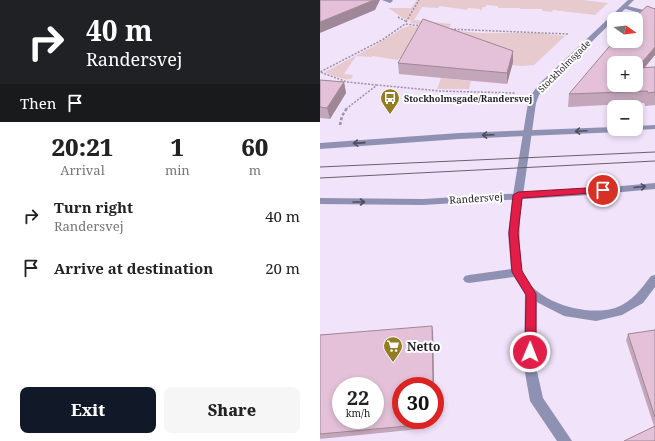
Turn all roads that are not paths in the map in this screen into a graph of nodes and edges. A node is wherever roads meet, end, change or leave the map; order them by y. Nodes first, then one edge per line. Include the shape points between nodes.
1 (631, 0) edge
2 (624, 7) junction
3 (655, 15) edge
4 (655, 127) edge
5 (643, 128) edge
6 (607, 130) edge
7 (527, 133) junction
8 (320, 146) edge
9 (655, 186) edge
10 (518, 195) junction
11 (320, 201) edge
12 (517, 272) junction
13 (469, 279) dead end
14 (655, 279) edge
15 (531, 294) junction
16 (565, 441) edge

1 - 2 street, Stockholmsgade
2 - 3 street
2 - 7 street, Stockholmsgade via 535,95
4 - 5 street
6 -> 7 street
7 -> 8 street
7 - 10 street, Stockholmsgade
10 -> 9 street, Randersvej
11 -> 10 street, Randersvej via 423,202
10 - 12 street, Stockholmsgade via 513,233
12 - 13 street
12 - 15 street
14 - 15 street via 639,300 618,312 596,316 564,311
15 - 16 street via 530,366 537,401

